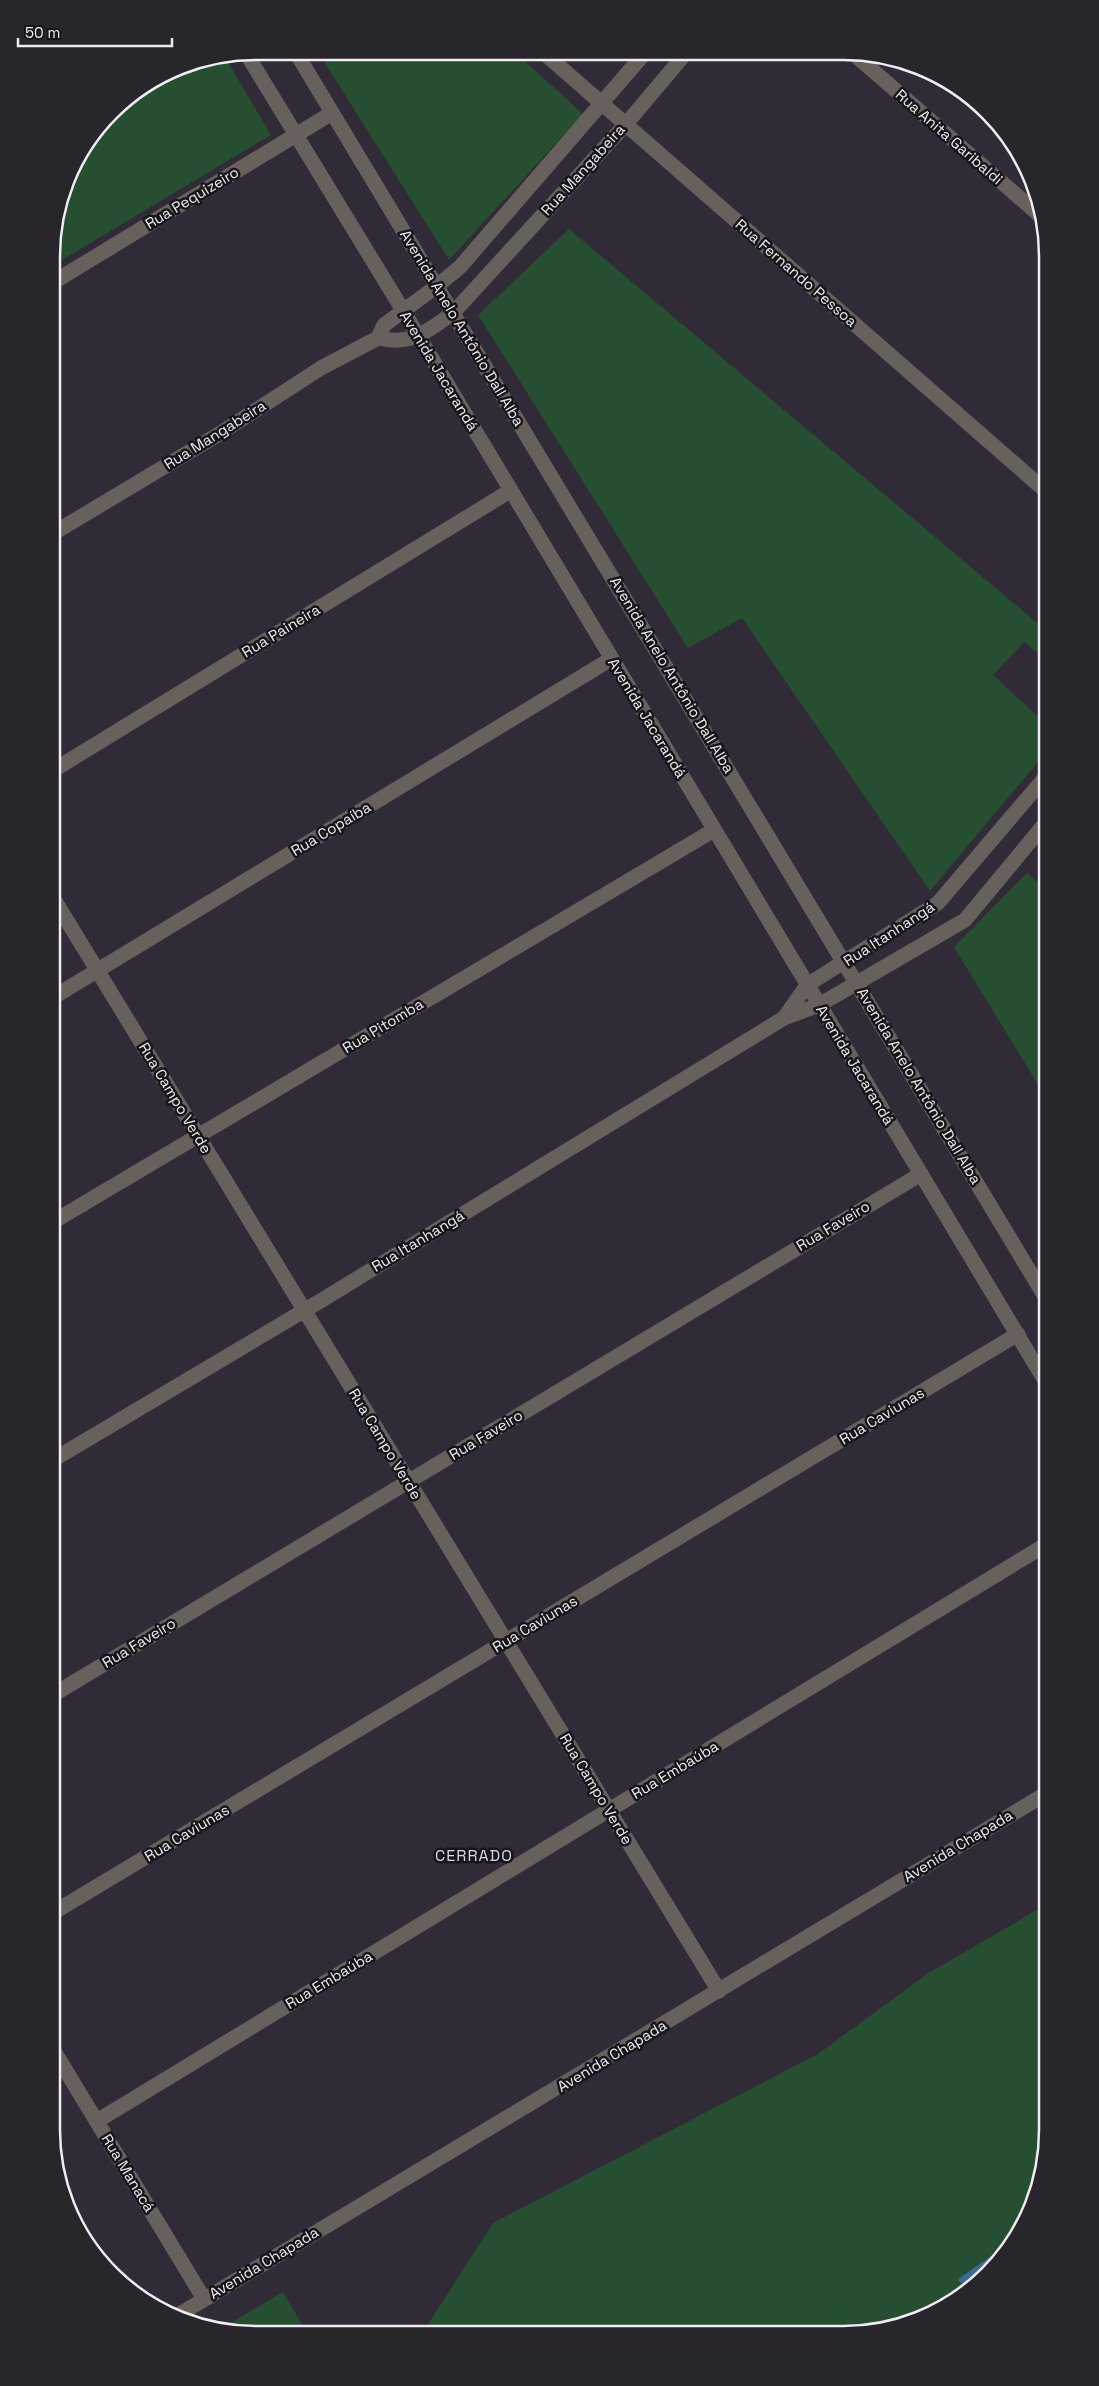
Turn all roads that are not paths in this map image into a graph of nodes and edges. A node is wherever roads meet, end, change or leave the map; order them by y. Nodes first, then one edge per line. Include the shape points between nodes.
1 (250, 60) edge
2 (300, 60) edge
3 (552, 60) edge
4 (639, 60) edge
5 (680, 60) edge
6 (862, 61) edge
7 (602, 103) junction
8 (332, 113) junction
9 (626, 124) junction
10 (294, 135) junction
11 (1033, 209) edge
12 (60, 278) edge
13 (437, 286) junction
14 (404, 312) junction
15 (453, 313) junction
16 (378, 338) junction
17 (418, 338) junction
18 (1039, 485) edge
19 (510, 491) junction
20 (60, 529) edge
21 (611, 659) junction
22 (60, 766) edge
23 (1039, 785) edge
24 (714, 830) junction
25 (1039, 831) edge
26 (60, 909) edge
27 (845, 962) junction
28 (97, 971) junction
29 (857, 983) junction
30 (807, 985) junction
31 (60, 993) edge
32 (819, 1005) junction
33 (784, 1018) junction
34 (198, 1136) junction
35 (921, 1174) junction
36 (60, 1218) edge
37 (1039, 1285) edge
38 (304, 1311) junction
39 (1018, 1334) junction
40 (1039, 1369) edge
41 (60, 1456) edge
42 (408, 1481) junction
43 (1039, 1549) edge
44 (506, 1642) junction
45 (60, 1691) edge
46 (1039, 1797) edge
47 (609, 1810) junction
48 (60, 1909) edge
49 (719, 1991) junction
50 (60, 2061) edge
51 (97, 2121) junction
52 (204, 2299) junction
53 (183, 2312) edge

1 - 10 street, Avenida Jacarandá
2 - 8 street, Avenida Anelo Antônio Dall Alba
3 - 7 street, Rua Fernando Pessoa
4 - 7 street, Rua Mangabeira
5 - 9 street, Rua Mangabeira
6 - 11 street, Rua Anita Garibaldi
7 - 9 street, Rua Fernando Pessoa
7 - 13 street, Rua Mangabeira via 460,267
8 - 10 street, Rua Pequizeiro
8 - 13 street, Avenida Anelo Antônio Dall Alba
9 - 15 street, Rua Mangabeira
9 - 18 street, Rua Fernando Pessoa
10 - 12 street, Rua Pequizeiro
10 - 14 street, Avenida Jacarandá
13 - 14 street, Rua Mangabeira
13 - 15 street, Avenida Anelo Antônio Dall Alba
14 - 16 street, Rua Mangabeira via 384,325
14 - 17 street, Avenida Jacarandá
15 - 17 street, Rua Mangabeira
15 - 27 street, Avenida Anelo Antônio Dall Alba
16 - 17 street
16 - 20 street, Rua Mangabeira via 321,368
17 - 19 street, Avenida Jacarandá
19 - 21 street, Avenida Jacarandá
19 - 22 street, Rua Paineira
21 - 24 street, Avenida Jacarandá
21 - 28 street, Rua Copaíba
23 - 27 street, Rua Itanhangá via 938,903
24 - 30 street, Avenida Jacarandá
24 - 34 street, Rua Pitomba
25 - 29 street, Rua Itanhangá via 965,920
26 - 28 street, Rua Campo Verde
27 - 29 street, Avenida Anelo Antônio Dall Alba
27 - 30 street, Rua Itanhangá
28 - 31 street, Rua Copaíba
28 - 34 street, Rua Campo Verde
29 - 32 street, Rua Itanhangá
29 - 37 street, Avenida Anelo Antônio Dall Alba
30 - 32 street, Avenida Jacarandá
30 - 33 street, Rua Itanhangá
32 - 33 street, Rua Itanhangá
32 - 35 street, Avenida Jacarandá
33 - 38 street, Rua Itanhangá
34 - 36 street, Rua Pitomba
34 - 38 street, Rua Campo Verde
35 - 39 street, Avenida Jacarandá
35 - 42 street, Rua Faveiro
38 - 41 street, Rua Itanhangá
38 - 42 street, Rua Campo Verde
39 - 40 street, Avenida Jacarandá
39 - 44 street, Rua Caviunas
42 - 44 street, Rua Campo Verde
42 - 45 street, Rua Faveiro
43 - 47 street, Rua Embaúba
44 - 47 street, Rua Campo Verde
44 - 48 street, Rua Caviunas
46 - 49 street, Avenida Chapada
47 - 49 street, Rua Campo Verde
47 - 51 street, Rua Embaúba
49 - 52 street, Avenida Chapada
50 - 51 street, Rua Manacá
51 - 52 street, Rua Manacá
52 - 53 street, Avenida Chapada

